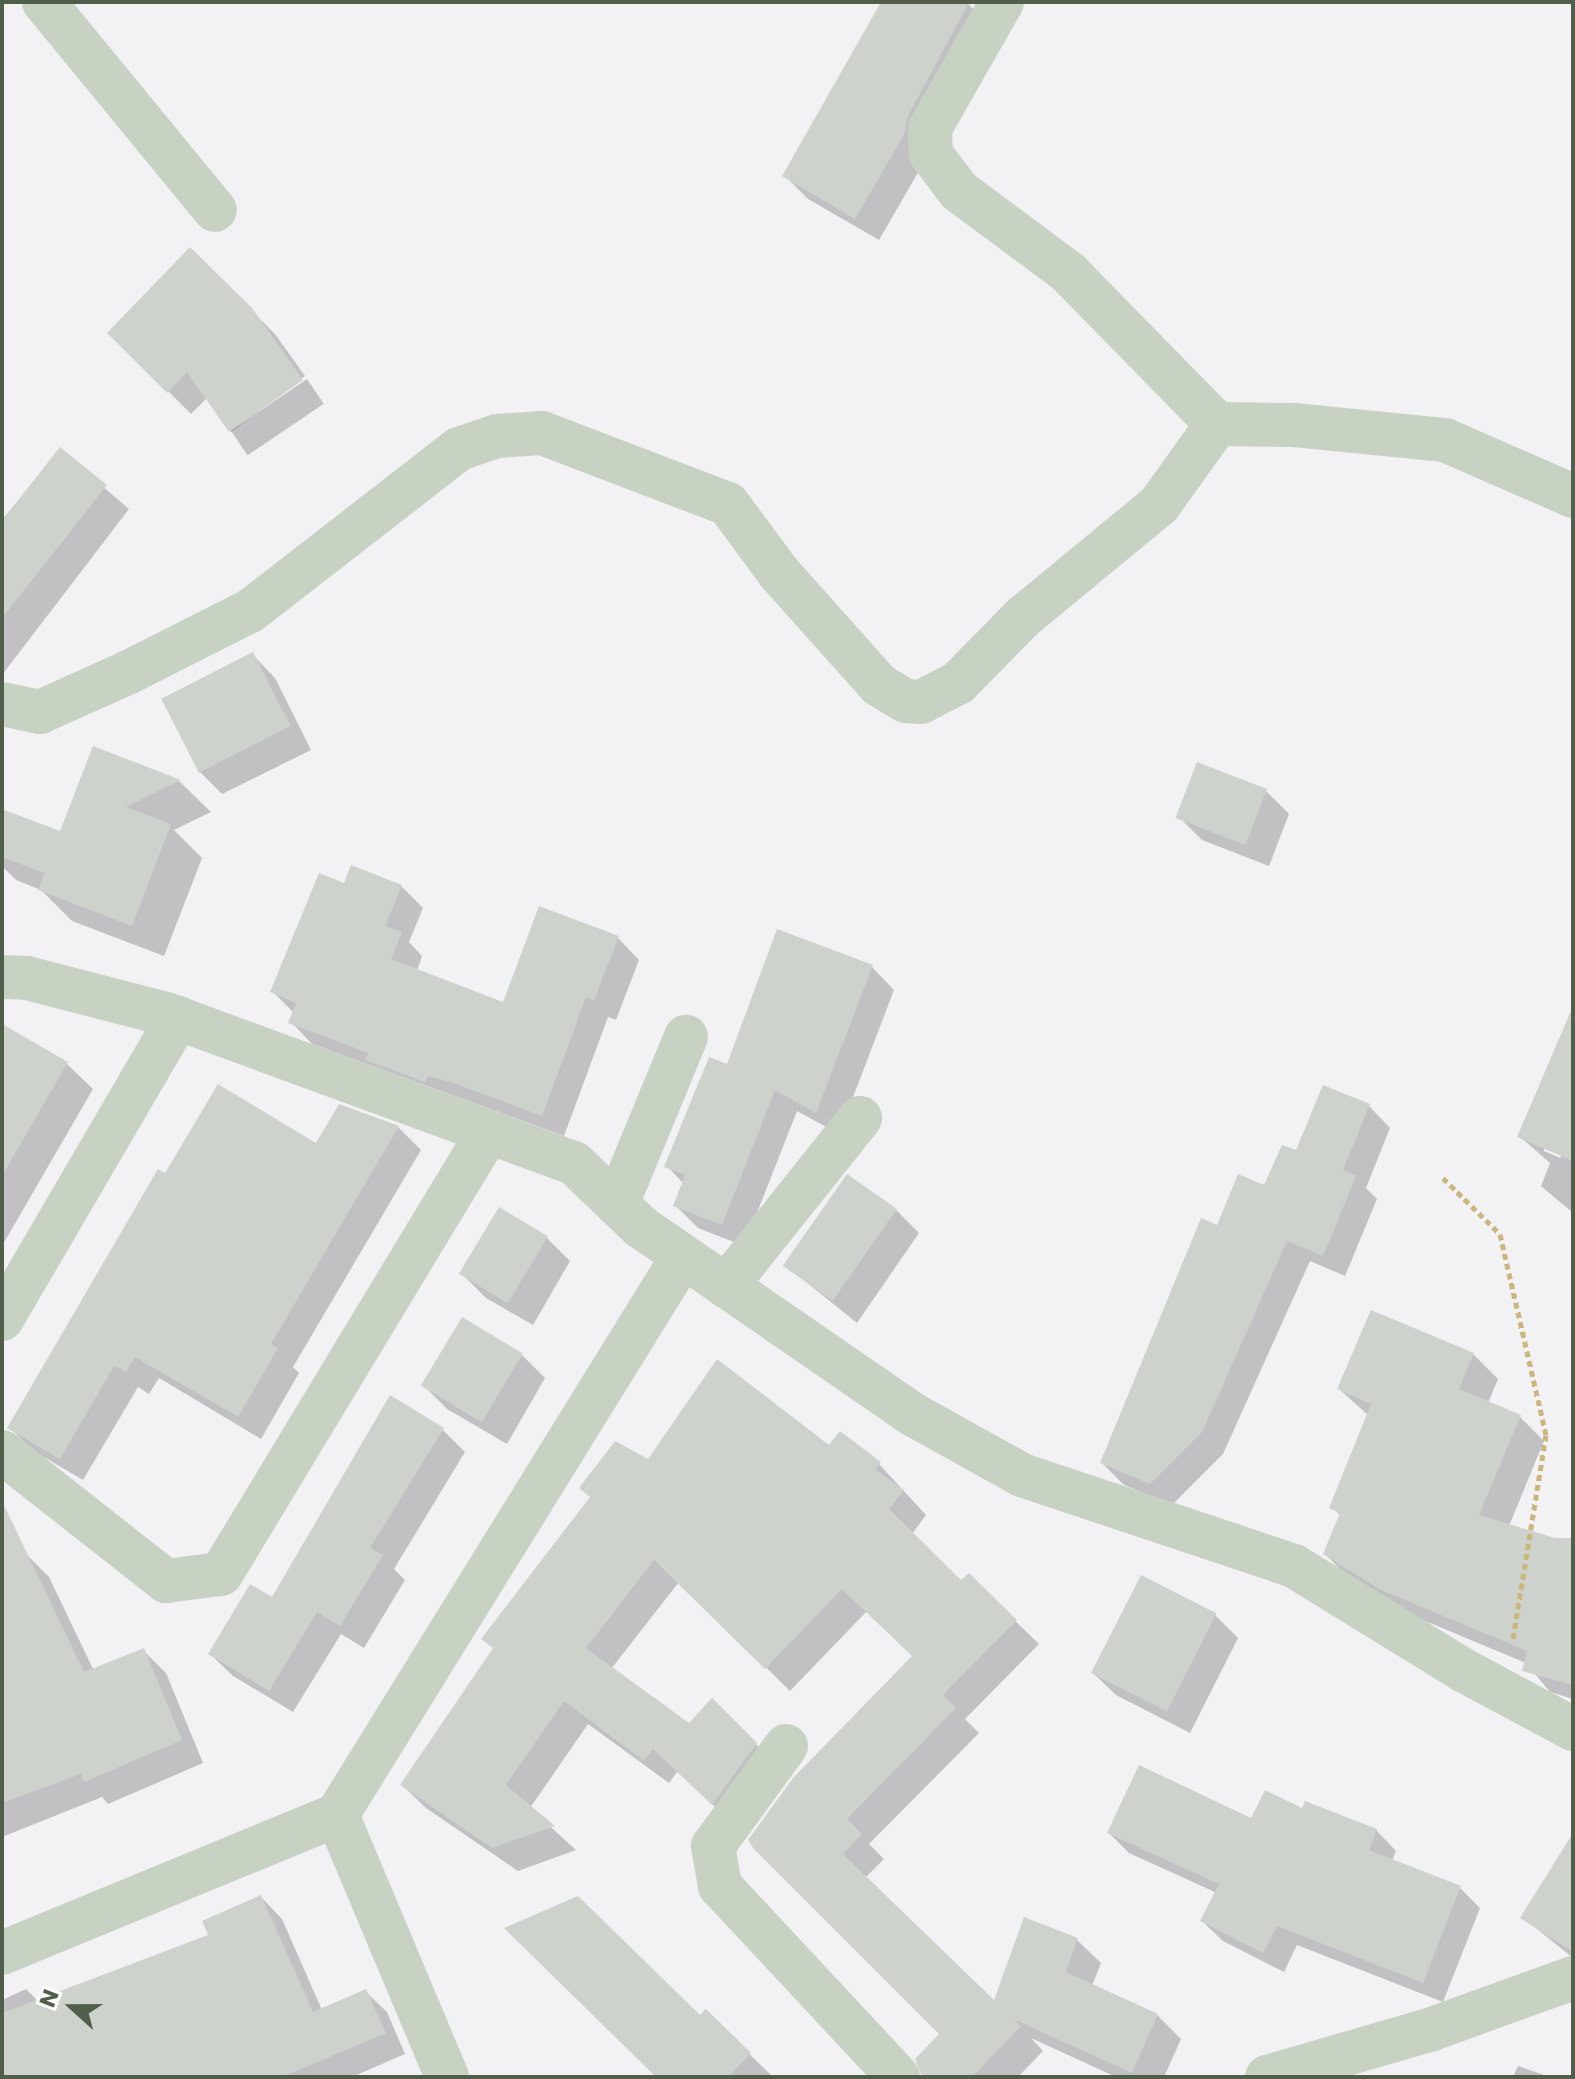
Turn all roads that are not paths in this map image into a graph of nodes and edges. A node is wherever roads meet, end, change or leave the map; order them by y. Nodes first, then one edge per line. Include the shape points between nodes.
1 (44, 2) edge
2 (1002, 2) edge
3 (215, 210) dead end
4 (1217, 424) junction
5 (1573, 496) edge
6 (2, 704) edge
7 (2, 977) edge
8 (178, 1018) junction
9 (686, 1037) dead end
10 (860, 1118) dead end
11 (489, 1131) junction
12 (617, 1204) junction
13 (683, 1256) junction
14 (726, 1286) junction
15 (2, 1319) edge
16 (2, 1452) edge
17 (1573, 1729) edge
18 (786, 1746) dead end
19 (337, 1815) junction
20 (2, 1953) edge
21 (1573, 1978) edge
22 (447, 2077) edge
23 (898, 2077) edge
24 (1267, 2077) edge

1 - 3 street
2 - 4 street via 930,128 931,154 959,191 1068,272
4 - 5 street via 1294,425 1445,440
4 - 6 street via 1159,505 1023,617 958,683 921,702 906,701 879,685 779,573 728,504 542,433 497,436 459,449 250,611 129,672 40,712
7 - 8 street via 27,978
8 - 11 street
8 - 15 street
9 - 12 street
10 - 14 street
11 - 12 street via 574,1163
11 - 16 street via 221,1574 166,1581
12 - 13 street
13 - 14 street
13 - 19 street
14 - 17 street via 914,1415 1022,1475 1294,1566
18 - 23 street via 713,1846 720,1886
19 - 20 street
19 - 22 street
21 - 24 street via 1432,2029

